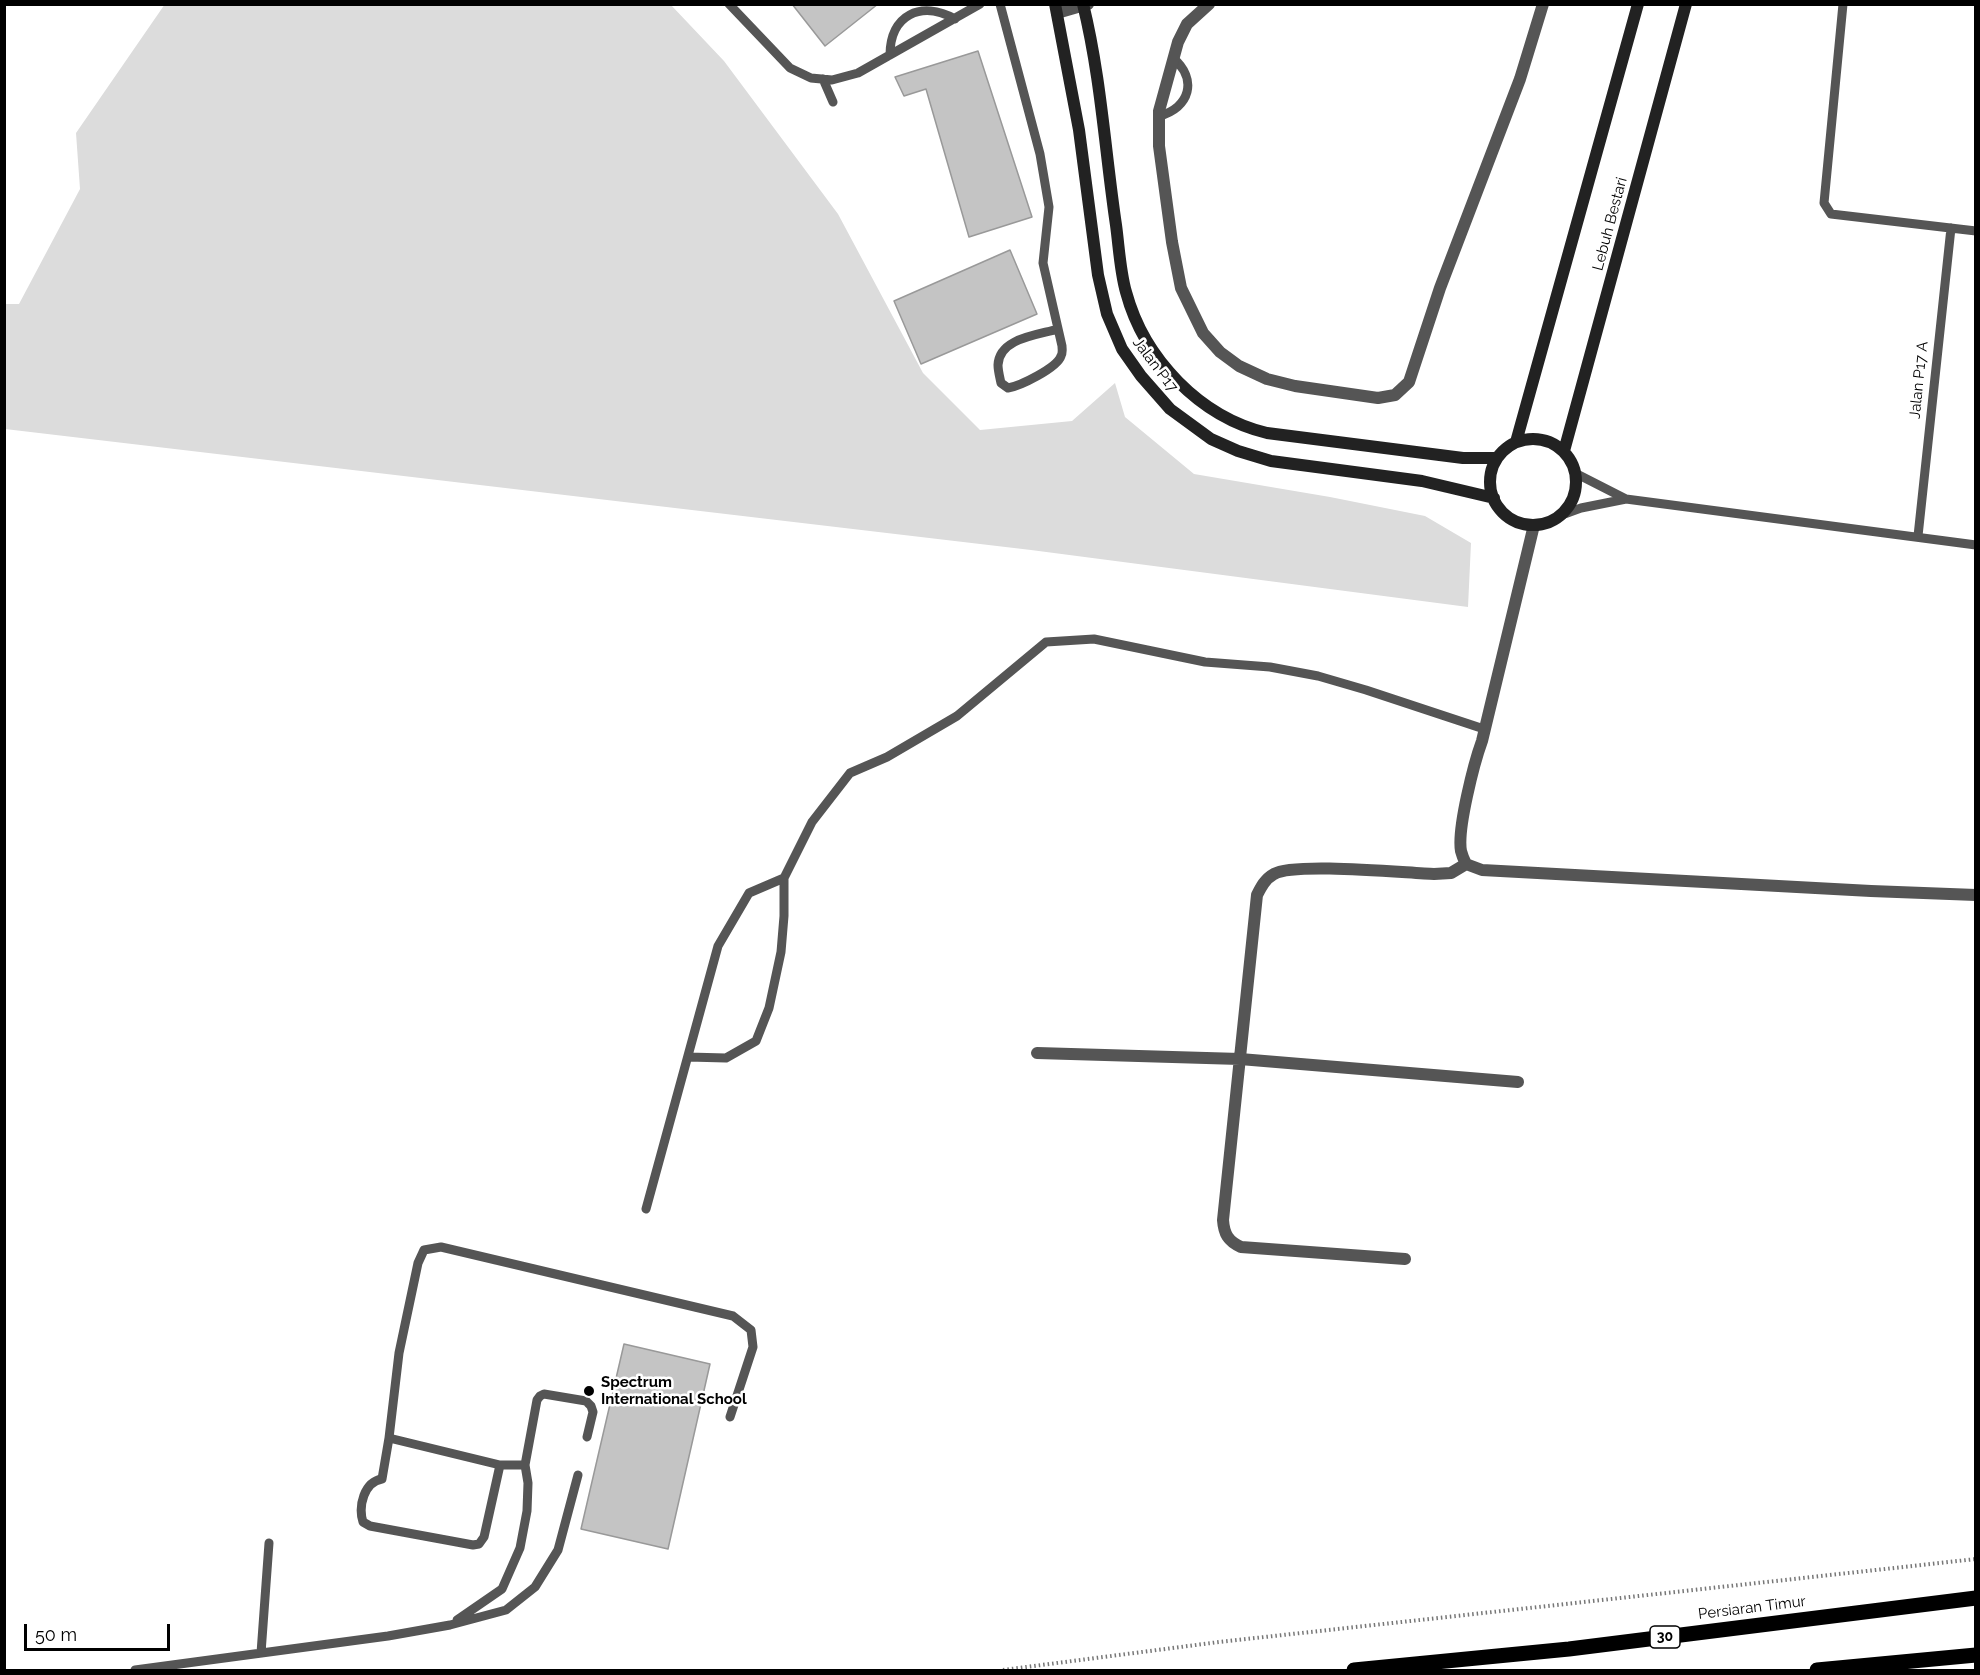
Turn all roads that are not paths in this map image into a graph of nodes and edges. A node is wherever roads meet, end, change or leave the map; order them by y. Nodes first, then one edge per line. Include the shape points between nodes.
1 (729, 4) edge
2 (980, 4) edge
3 (1000, 4) edge
4 (1209, 4) edge
5 (1543, 4) edge
6 (1638, 4) edge
7 (1686, 4) edge
8 (1843, 4) edge
9 (1085, 5) edge
10 (1056, 9) edge
11 (955, 19) junction
12 (890, 55) junction
13 (1173, 58) junction
14 (823, 79) junction
15 (833, 102) dead end
16 (1159, 116) junction
17 (1951, 228) junction
18 (1976, 231) edge
19 (1058, 329) junction
20 (1516, 442) junction
21 (1564, 451) junction
22 (1497, 458) junction
23 (1575, 473) junction
24 (1494, 498) junction
25 (1626, 499) junction
26 (1559, 516) junction
27 (1534, 525) junction
28 (1918, 536) junction
29 (1976, 545) edge
30 (1484, 729) junction
31 (1466, 864) junction
32 (784, 878) junction
33 (1976, 895) edge
34 (1037, 1053) dead end
35 (688, 1057) junction
36 (1240, 1059) junction
37 (1518, 1082) dead end
38 (646, 1209) dead end
39 (1405, 1259) dead end
40 (730, 1417) dead end
41 (587, 1437) dead end
42 (389, 1438) junction
43 (500, 1465) junction
44 (525, 1466) junction
45 (578, 1475) dead end
46 (269, 1543) dead end
47 (1976, 1598) edge
48 (450, 1625) junction
49 (261, 1653) junction
50 (1976, 1655) edge
51 (135, 1671) edge
52 (1354, 1671) edge
53 (1817, 1671) edge

1 - 14 lane via 790,68
2 - 11 lane
3 - 19 lane via 1040,154 1049,207 1043,263
4 - 13 street via 1187,24
5 - 16 street via 1520,79 1408,382 1388,398 1267,379 1239,366 1203,333 1178,278 1159,146
6 - 20 street
7 - 21 street, Lebuh Bestari
8 - 17 lane via 1824,204 1831,214
9 - 10 street
9 - 22 street, Jalan P17 via 1126,291 1145,338 1168,370 1196,399 1246,428 1463,458
10 - 24 street, Jalan P17 via 1107,314 1122,349 1170,409 1211,440 1271,461 1422,481
11 - 12 lane
11 - 12 lane via 943,11 916,10 895,28
12 - 14 lane via 858,73
13 - 16 street
13 - 16 lane via 1182,65 1188,87 1179,107
14 - 15 lane
17 - 18 lane
17 - 28 lane, Jalan P17 A
19 - 19 lane via 1062,356 1053,366 1016,387 1008,388 1001,383 998,365 1001,353 1011,343
20 - 21 street via 1533,438
20 - 22 street
21 - 23 street
22 - 24 street via 1491,478
23 - 25 lane
23 - 26 street via 1575,492
24 - 27 street via 1508,516
25 - 26 lane
25 - 28 lane
26 - 27 street
27 - 30 street
28 - 29 lane
30 - 31 street via 1462,830 1461,850
30 - 32 lane via 1308,674 1205,663 1094,639 1046,642 957,716 887,757 850,773 812,822
31 - 33 street via 1482,870
31 - 36 street via 1451,873 1434,874 1285,870 1263,883 1257,895
32 - 35 lane via 749,893 718,946
32 - 35 lane via 781,952 769,1008 756,1041 726,1058
34 - 36 street
35 - 38 lane
36 - 37 street
36 - 39 street via 1223,1220 1228,1238 1241,1247
40 - 42 lane via 753,1347 751,1330 733,1316 441,1247 424,1250 418,1263 399,1353
41 - 44 lane via 593,1412 586,1401 544,1394 537,1401
42 - 43 lane
42 - 43 lane via 382,1479 374,1480 366,1488 362,1505 360,1514 369,1526 479,1544 484,1537
43 - 44 lane
44 - 48 lane via 527,1511 520,1548 502,1589
45 - 48 lane via 558,1550 535,1587 506,1610
46 - 49 lane
47 - 52 main road, Persiaran Timur / 30
48 - 49 lane
49 - 51 lane
50 - 53 main road

